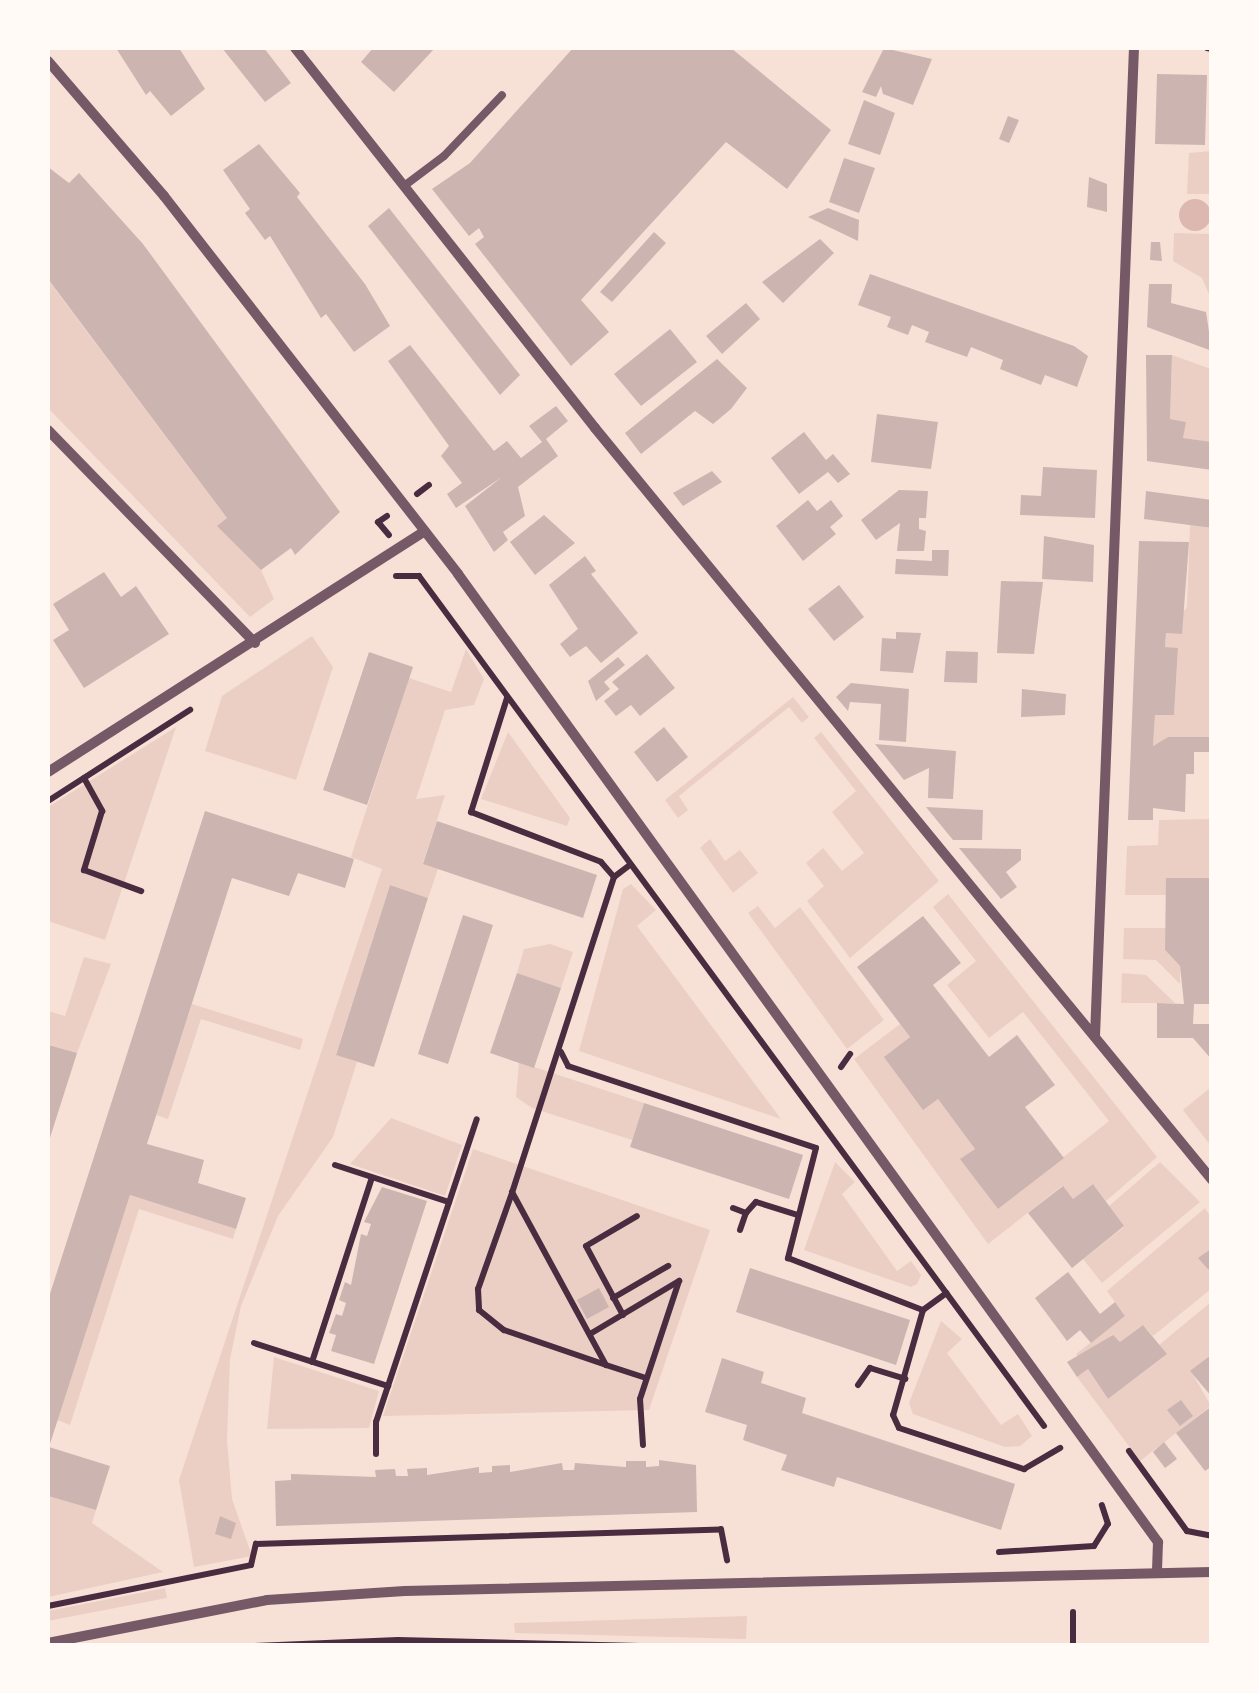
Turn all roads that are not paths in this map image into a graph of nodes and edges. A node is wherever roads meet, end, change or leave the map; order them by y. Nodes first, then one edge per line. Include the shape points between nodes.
1 (294, 48) edge
2 (1134, 48) edge
3 (48, 61) edge
4 (502, 95) dead end
5 (404, 186) junction
6 (48, 430) edge
7 (425, 532) junction
8 (255, 644) junction
9 (48, 772) edge
10 (1096, 1037) junction
11 (1212, 1180) edge
12 (1212, 1572) edge
13 (1157, 1573) junction
14 (48, 1643) edge

1 - 5 street
2 - 10 street
3 - 7 street via 164,196
4 - 5 lane via 444,156
5 - 10 street
6 - 8 street
7 - 8 street
7 - 13 street via 1158,1542
8 - 9 street
10 - 11 street
12 - 13 street
13 - 14 street via 266,1600

